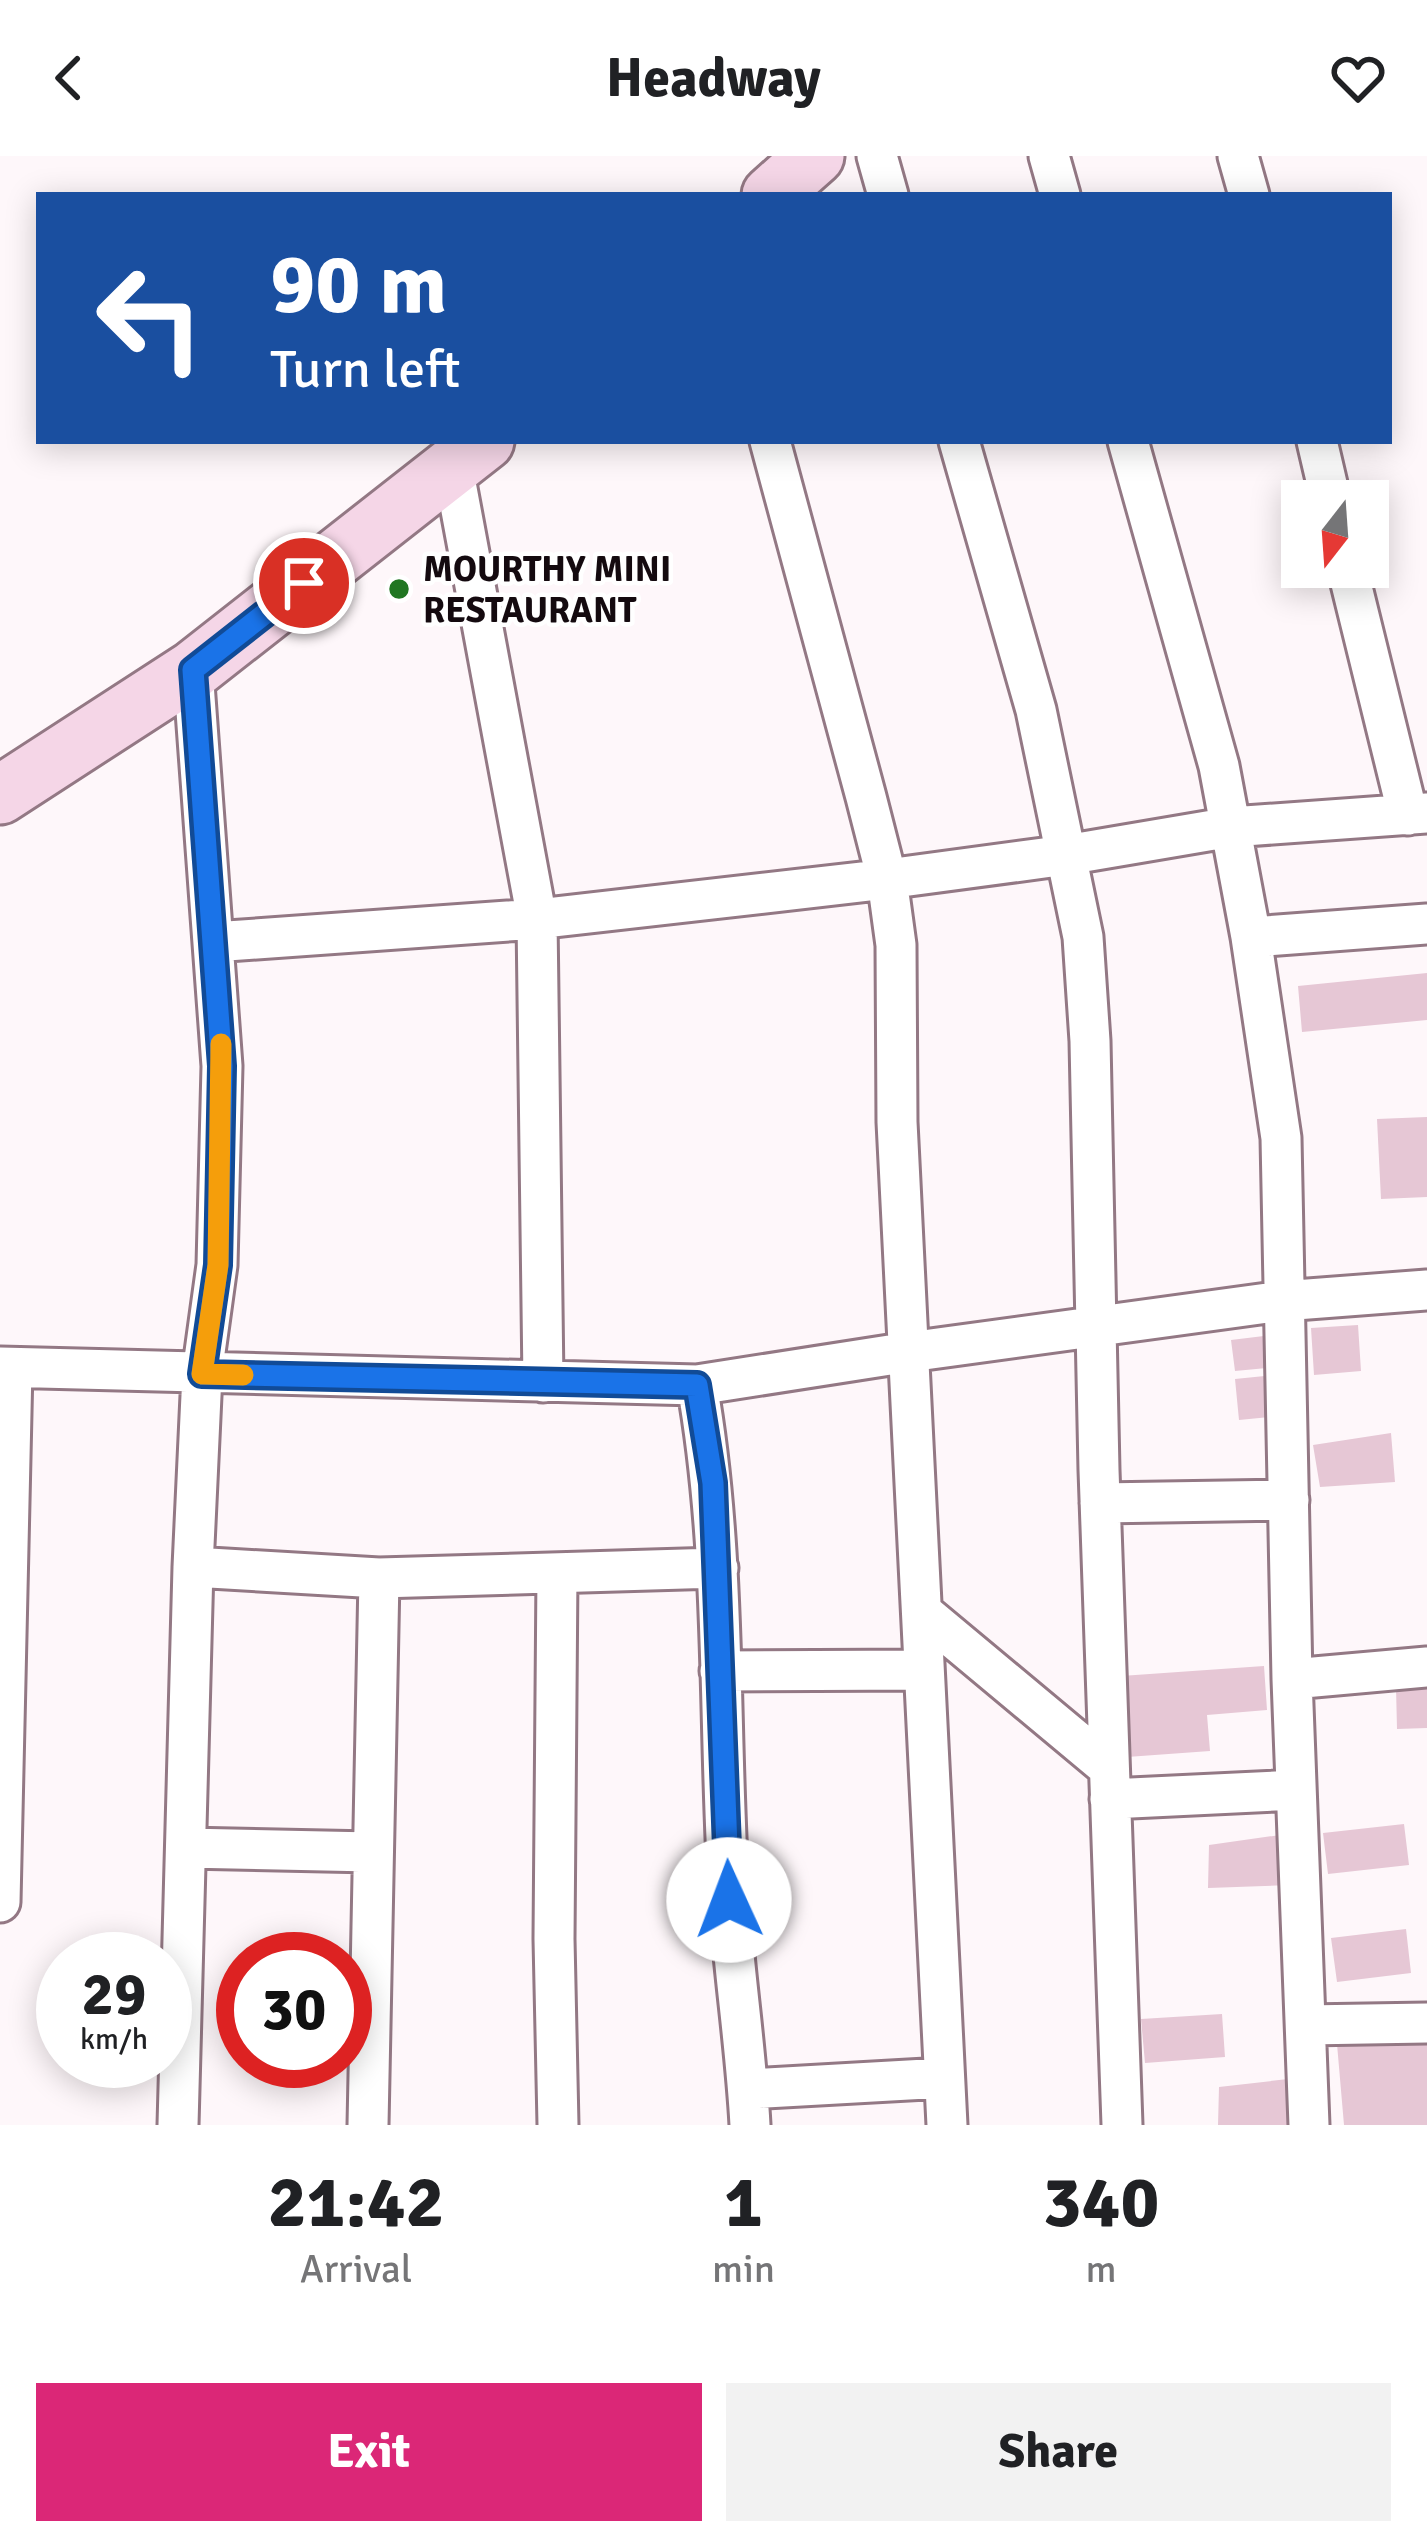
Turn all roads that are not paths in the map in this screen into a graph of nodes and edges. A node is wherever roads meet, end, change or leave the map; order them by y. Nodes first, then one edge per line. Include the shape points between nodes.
1 (815, 156) edge
2 (877, 156) edge
3 (1048, 156) edge
4 (1238, 156) edge
5 (774, 192) edge
6 (887, 192) edge
7 (1059, 192) edge
8 (1248, 192) edge
9 (771, 444) edge
10 (960, 444) edge
11 (1129, 444) edge
12 (1318, 444) edge
13 (469, 454) edge
14 (1326, 480) edge
15 (1353, 588) edge
16 (193, 670) junction
17 (0, 795) edge
18 (1418, 814) edge
19 (1231, 827) junction
20 (1066, 855) junction
21 (887, 879) junction
22 (538, 919) junction
23 (1427, 924) edge
24 (1251, 937) junction
25 (213, 942) junction
26 (1427, 1291) edge
27 (1282, 1301) junction
28 (1096, 1326) junction
29 (909, 1352) junction
30 (6, 1367) edge
31 (202, 1374) junction
32 (542, 1382) junction
33 (697, 1385) junction
34 (1289, 1500) junction
35 (1100, 1503) junction
36 (194, 1567) junction
37 (718, 1568) junction
38 (557, 1573) junction
39 (379, 1577) junction
40 (922, 1612) junction
41 (1427, 1666) edge
42 (924, 1670) junction
43 (720, 1671) junction
44 (1292, 1679) junction
45 (2, 1749) edge
46 (1110, 1783) junction
47 (1296, 1790) junction
48 (186, 1848) junction
49 (372, 1852) junction
50 (0, 1902) edge
51 (1427, 2023) edge
52 (1306, 2025) junction
53 (944, 2078) junction
54 (749, 2107) edge
55 (178, 2125) edge
56 (368, 2125) edge
57 (558, 2125) edge
58 (946, 2125) edge
59 (1122, 2125) edge
60 (1310, 2125) edge

1 - 5 street
2 - 6 street
3 - 7 street
4 - 8 street
9 - 21 street
10 - 20 street via 1036,710
11 - 19 street
12 - 14 street
13 - 16 street
13 - 22 street
15 - 18 street
16 - 17 street
16 - 25 street
18 - 19 street
19 - 20 street
19 - 24 street
20 - 21 street
20 - 28 street via 1083,937 1090,1041
21 - 22 street
21 - 29 street
22 - 25 street
22 - 32 street
23 - 24 street
24 - 27 street via 1280,1138
25 - 31 street via 222,1066 218,1243
26 - 27 street
27 - 28 street
27 - 34 street
28 - 29 street
28 - 35 street
29 - 33 street
29 - 40 street
30 - 31 street
30 - 45 street
31 - 32 street
31 - 36 street
32 - 33 street
33 - 37 street
34 - 35 street
34 - 44 street
35 - 46 street
36 - 39 street
36 - 48 street
37 - 38 street
37 - 43 street
38 - 39 street
38 - 57 street
39 - 49 street
40 - 42 street
40 - 46 street
41 - 44 street
42 - 43 street
42 - 53 street
43 - 54 street via 729,1900
44 - 47 street
45 - 50 street
46 - 47 street
46 - 59 street
47 - 52 street
48 - 49 street
48 - 55 street
49 - 56 street
51 - 52 street
52 - 60 street
53 - 54 street
53 - 58 street

